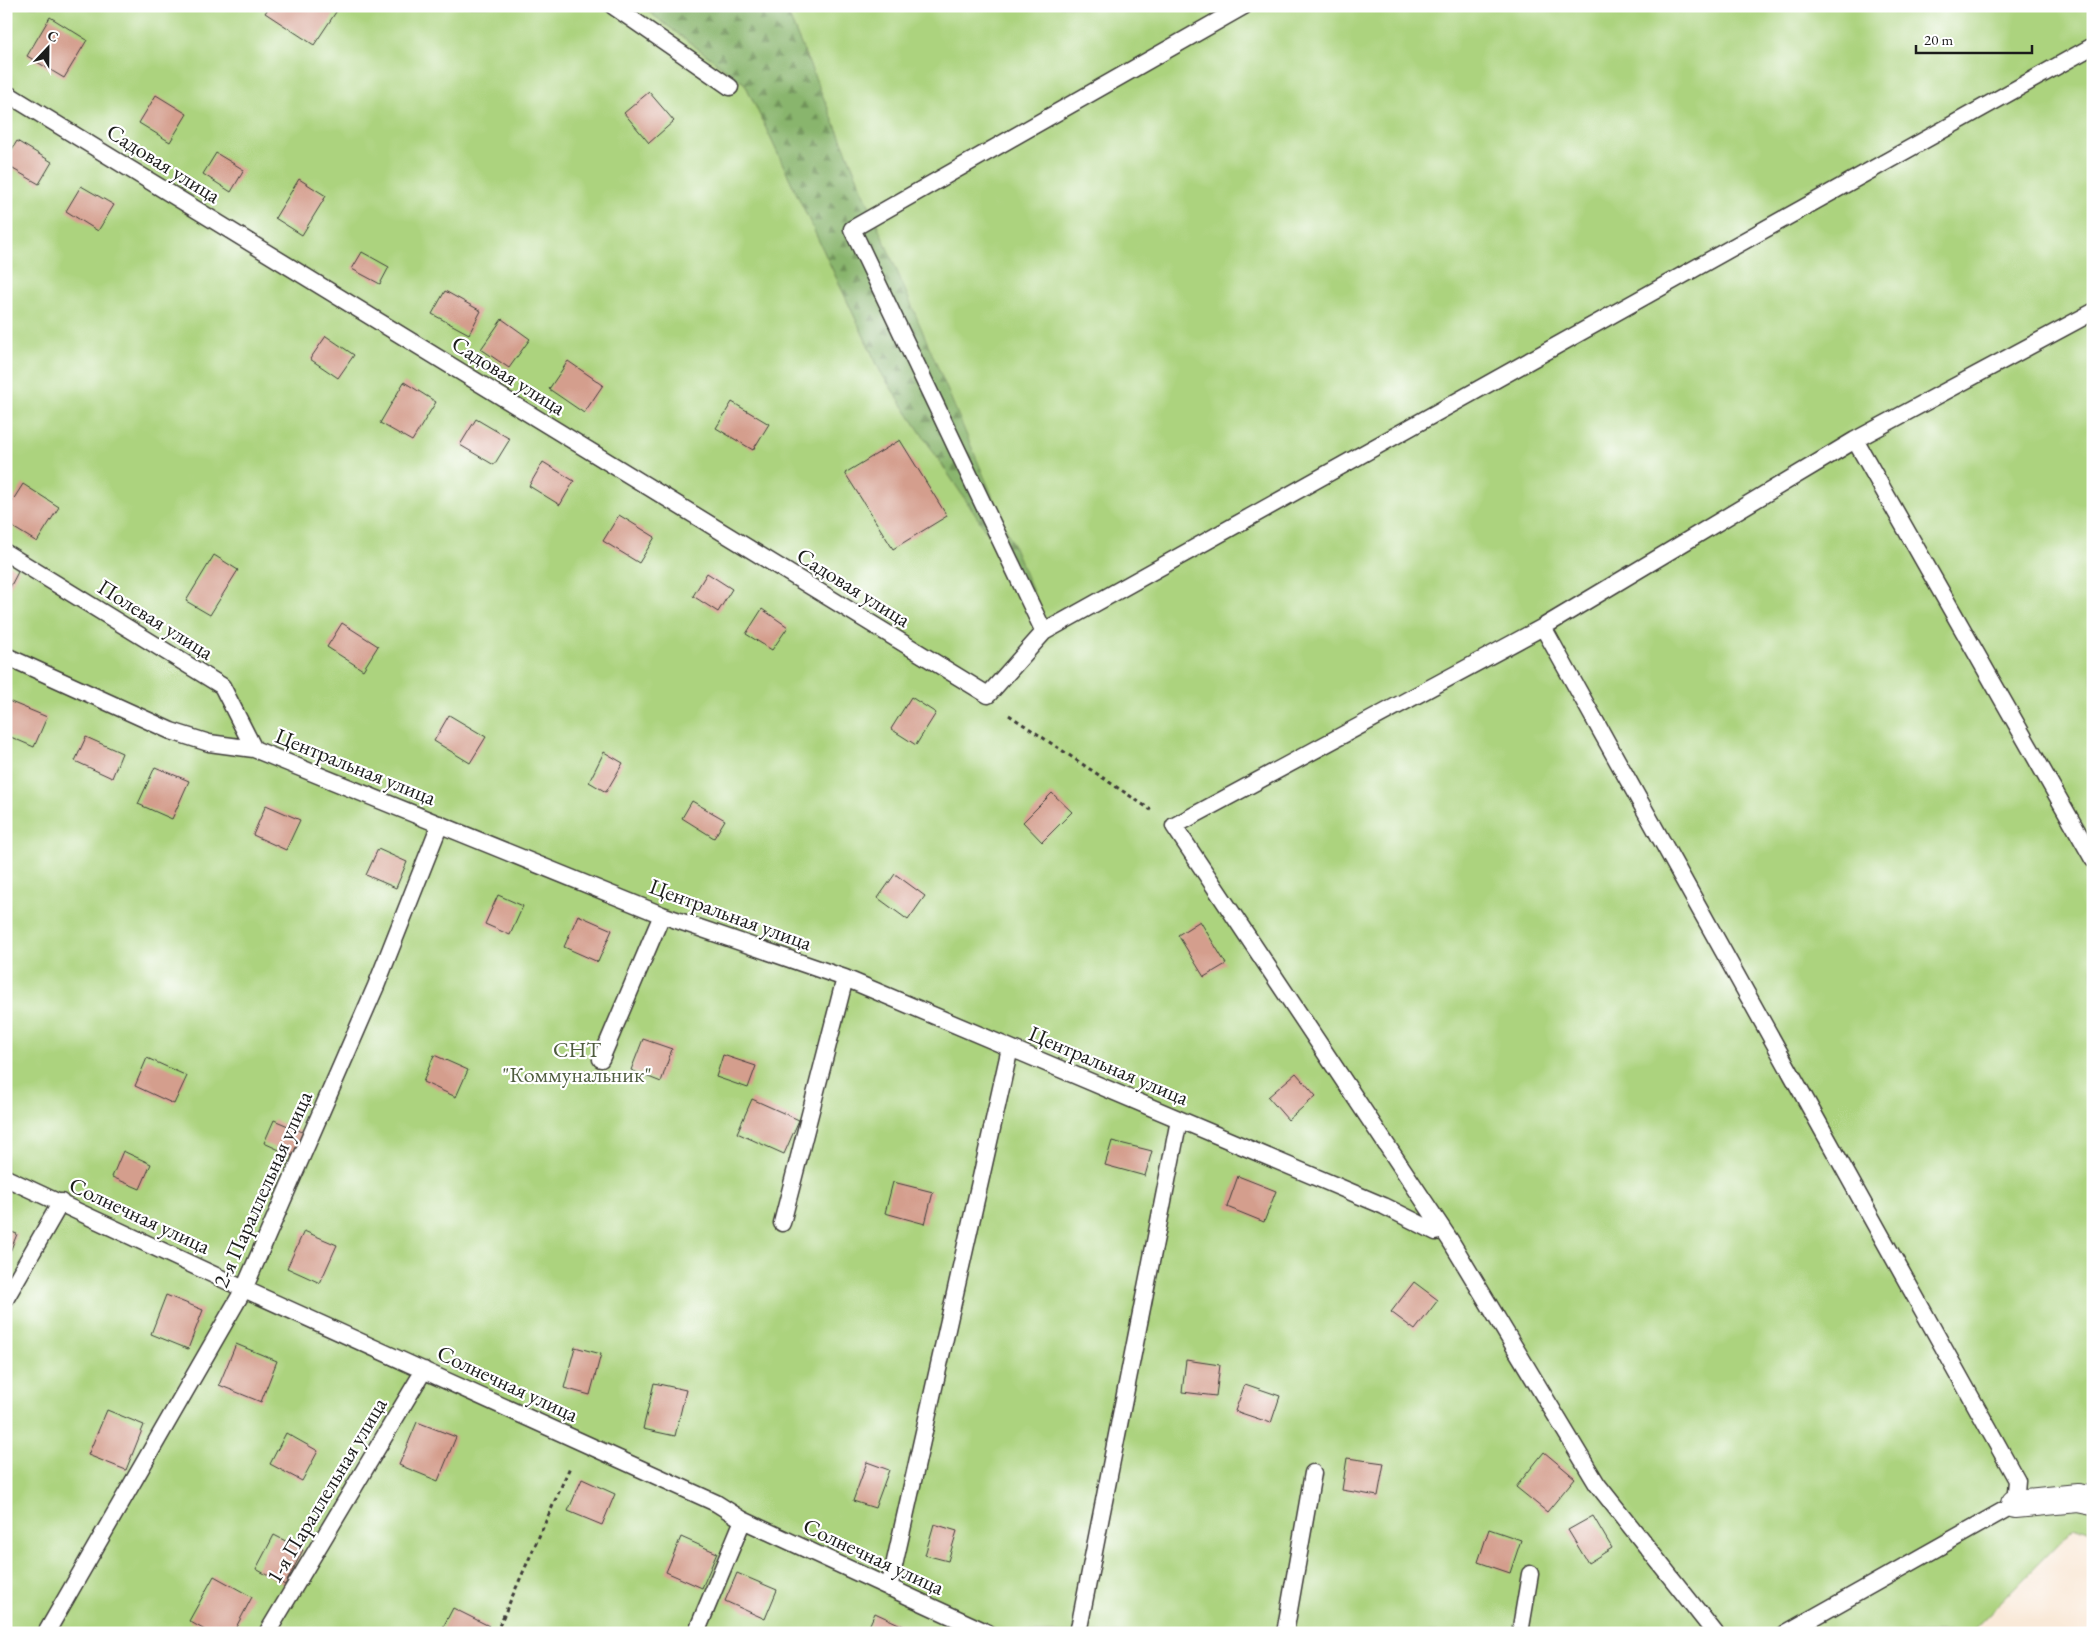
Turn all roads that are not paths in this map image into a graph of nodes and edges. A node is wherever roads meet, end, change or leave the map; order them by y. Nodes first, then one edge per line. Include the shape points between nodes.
1 (613, 6) edge
2 (1244, 6) edge
3 (2093, 46) edge
4 (730, 88) dead end
5 (6, 93) edge
6 (2093, 312) edge
7 (1855, 440) junction
8 (6, 553) edge
9 (1543, 627) junction
10 (1044, 632) junction
11 (6, 656) edge
12 (254, 749) junction
13 (440, 824) junction
14 (2093, 859) edge
15 (662, 915) junction
16 (845, 978) junction
17 (1010, 1048) junction
18 (601, 1059) dead end
19 (1179, 1120) junction
20 (6, 1178) edge
21 (61, 1202) junction
22 (782, 1223) dead end
23 (1436, 1232) dead end
24 (244, 1289) junction
25 (6, 1298) edge
26 (424, 1370) junction
27 (1314, 1473) dead end
28 (2093, 1502) edge
29 (2015, 1504) junction
30 (743, 1520) junction
31 (1530, 1574) dead end
32 (889, 1588) junction
33 (46, 1633) edge
34 (267, 1633) edge
35 (696, 1633) edge
36 (988, 1633) edge
37 (1078, 1633) edge
38 (1285, 1633) edge
39 (1520, 1633) edge
40 (1715, 1633) edge
41 (1786, 1633) edge

1 - 4 lane
2 - 10 lane via 852,229
3 - 10 lane
5 - 10 lane, Садовая улица via 988,695
6 - 7 lane
7 - 9 lane
7 - 14 lane
8 - 12 lane, Полевая улица via 222,686
9 - 29 lane via 2017,1480
9 - 40 lane via 1174,826 1450,1240 1597,1484
11 - 12 lane, Центральная улица via 172,731 209,743
12 - 13 lane, Центральная улица
13 - 15 lane, Центральная улица
13 - 24 lane, 2-я Параллельная улица via 376,986
15 - 16 lane, Центральная улица
15 - 18 lane
16 - 17 lane, Центральная улица
16 - 22 lane
17 - 19 lane, Центральная улица
17 - 32 lane
19 - 23 lane, Центральная улица via 1384,1206
19 - 37 lane
20 - 21 lane, Солнечная улица
21 - 24 lane, Солнечная улица
21 - 25 lane
24 - 26 lane, Солнечная улица
24 - 33 lane, 2-я Параллельная улица
26 - 30 lane, Солнечная улица via 716,1503
26 - 34 lane, 1-я Параллельная улица
27 - 38 lane
28 - 29 street via 2078,1498
29 - 41 lane
30 - 32 lane, Солнечная улица
30 - 35 lane
31 - 39 lane
32 - 36 lane, Солнечная улица

